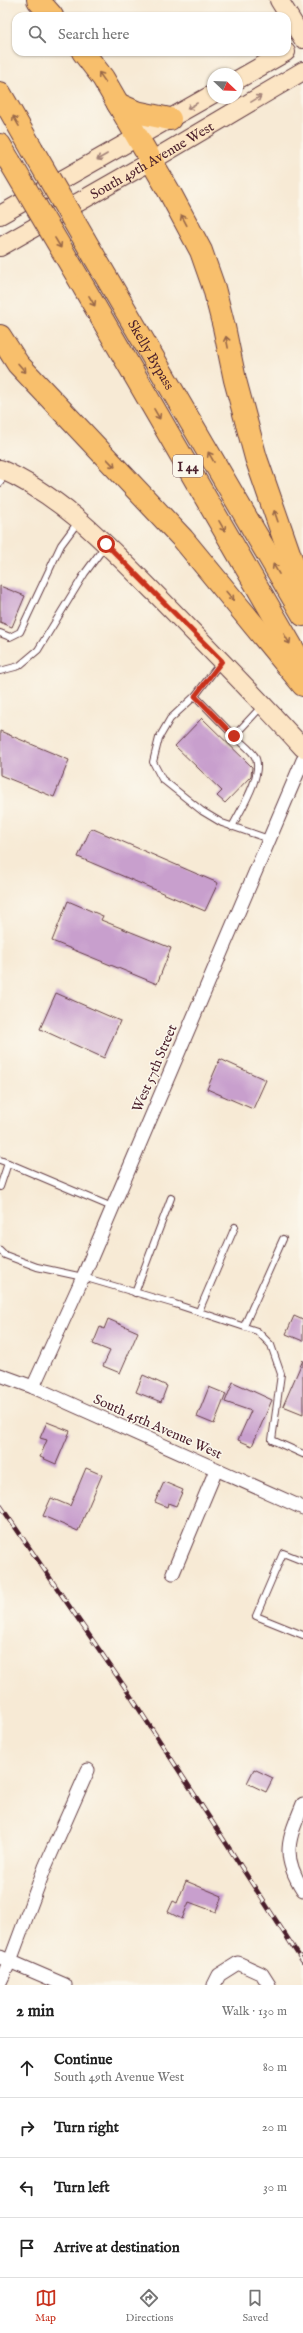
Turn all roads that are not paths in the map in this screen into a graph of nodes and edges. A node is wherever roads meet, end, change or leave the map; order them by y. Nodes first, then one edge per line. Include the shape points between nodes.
1 (38, 0) edge
2 (279, 0) edge
3 (48, 12) edge
4 (286, 12) edge
5 (291, 20) edge
6 (303, 39) edge
7 (303, 42) edge
8 (291, 50) edge
9 (86, 56) edge
10 (280, 56) edge
11 (303, 71) edge
12 (243, 77) edge
13 (0, 93) edge
14 (207, 97) edge
15 (118, 104) junction
16 (170, 119) junction
17 (136, 138) junction
18 (5, 154) edge
19 (151, 162) junction
20 (0, 215) edge
21 (0, 247) edge
22 (0, 336) edge
23 (2, 474) edge
24 (79, 520) junction
25 (106, 544) junction
26 (303, 593) edge
27 (303, 615) edge
28 (0, 633) edge
29 (222, 661) junction
30 (303, 666) edge
31 (0, 671) edge
32 (303, 685) edge
33 (195, 696) junction
34 (263, 705) junction
35 (234, 736) junction
36 (303, 748) edge
37 (303, 760) edge
38 (232, 827) junction
39 (269, 839) junction
40 (0, 1160) edge
41 (8, 1163) junction
42 (0, 1187) edge
43 (171, 1198) dead end
44 (112, 1207) junction
45 (235, 1226) dead end
46 (283, 1239) dead end
47 (0, 1250) edge
48 (83, 1277) junction
49 (135, 1293) junction
50 (199, 1311) junction
51 (244, 1326) junction
52 (0, 1375) edge
53 (33, 1387) junction
54 (303, 1454) edge
55 (216, 1470) junction
56 (303, 1508) edge
57 (303, 1561) edge
58 (173, 1573) dead end
59 (303, 1635) edge
60 (88, 1770) dead end
61 (303, 1804) edge
62 (303, 1890) edge
63 (5, 1959) edge
64 (0, 1982) edge
65 (65, 1985) edge
66 (214, 1985) edge
67 (269, 1985) edge

1 - 3 highway
2 - 4 street
5 - 6 street
7 - 8 street
15 -> 9 highway
10 - 12 street
19 -> 11 street, South 49th Avenue West
27 -> 13 highway, Skelly Bypass / I 44, bridge
14 -> 16 street, South 49th Avenue West
15 - 16 highway via 150,116
15 - 17 highway
16 - 17 street, South 49th Avenue West
17 - 19 highway
17 -> 20 street, South 49th Avenue West
18 -> 30 highway, Skelly Bypass / I 44, bridge
19 - 21 street, South 49th Avenue West
26 -> 19 highway via 256,458 214,288 201,252
22 -> 32 highway via 18,364 183,539
23 - 24 street via 36,488
24 - 25 street
24 - 28 lane via 61,545 20,632 10,637
25 - 29 street
25 - 31 lane via 85,573 38,650 19,666
29 - 33 lane
29 - 34 street
33 - 35 lane
33 - 38 lane via 170,719 159,738 153,762 162,779 202,811
34 - 35 lane
34 - 36 street
35 - 38 lane via 255,756 257,764 256,779
37 - 39 street, West 57th Street
38 - 39 lane
39 - 44 street, West 57th Street
40 - 41 lane
41 - 42 lane
41 - 44 lane
43 - 49 lane
44 - 48 street, West 57th Street
45 - 50 lane
46 - 51 lane
47 - 48 lane via 37,1267
48 - 49 lane
48 - 53 street, West 57th Street
49 - 50 lane
50 - 51 lane
51 - 54 lane via 257,1331 271,1345 281,1374 272,1440
52 - 53 street, South 45th Avenue West
53 - 55 street, South 45th Avenue West
55 - 56 street, South 45th Avenue West
55 - 58 street
57 - 59 lane via 283,1553 256,1616
60 - 63 street
61 - 62 street via 287,1851 290,1864
63 - 64 street
63 - 65 street
66 - 67 street via 219,1975 238,1963 262,1974

